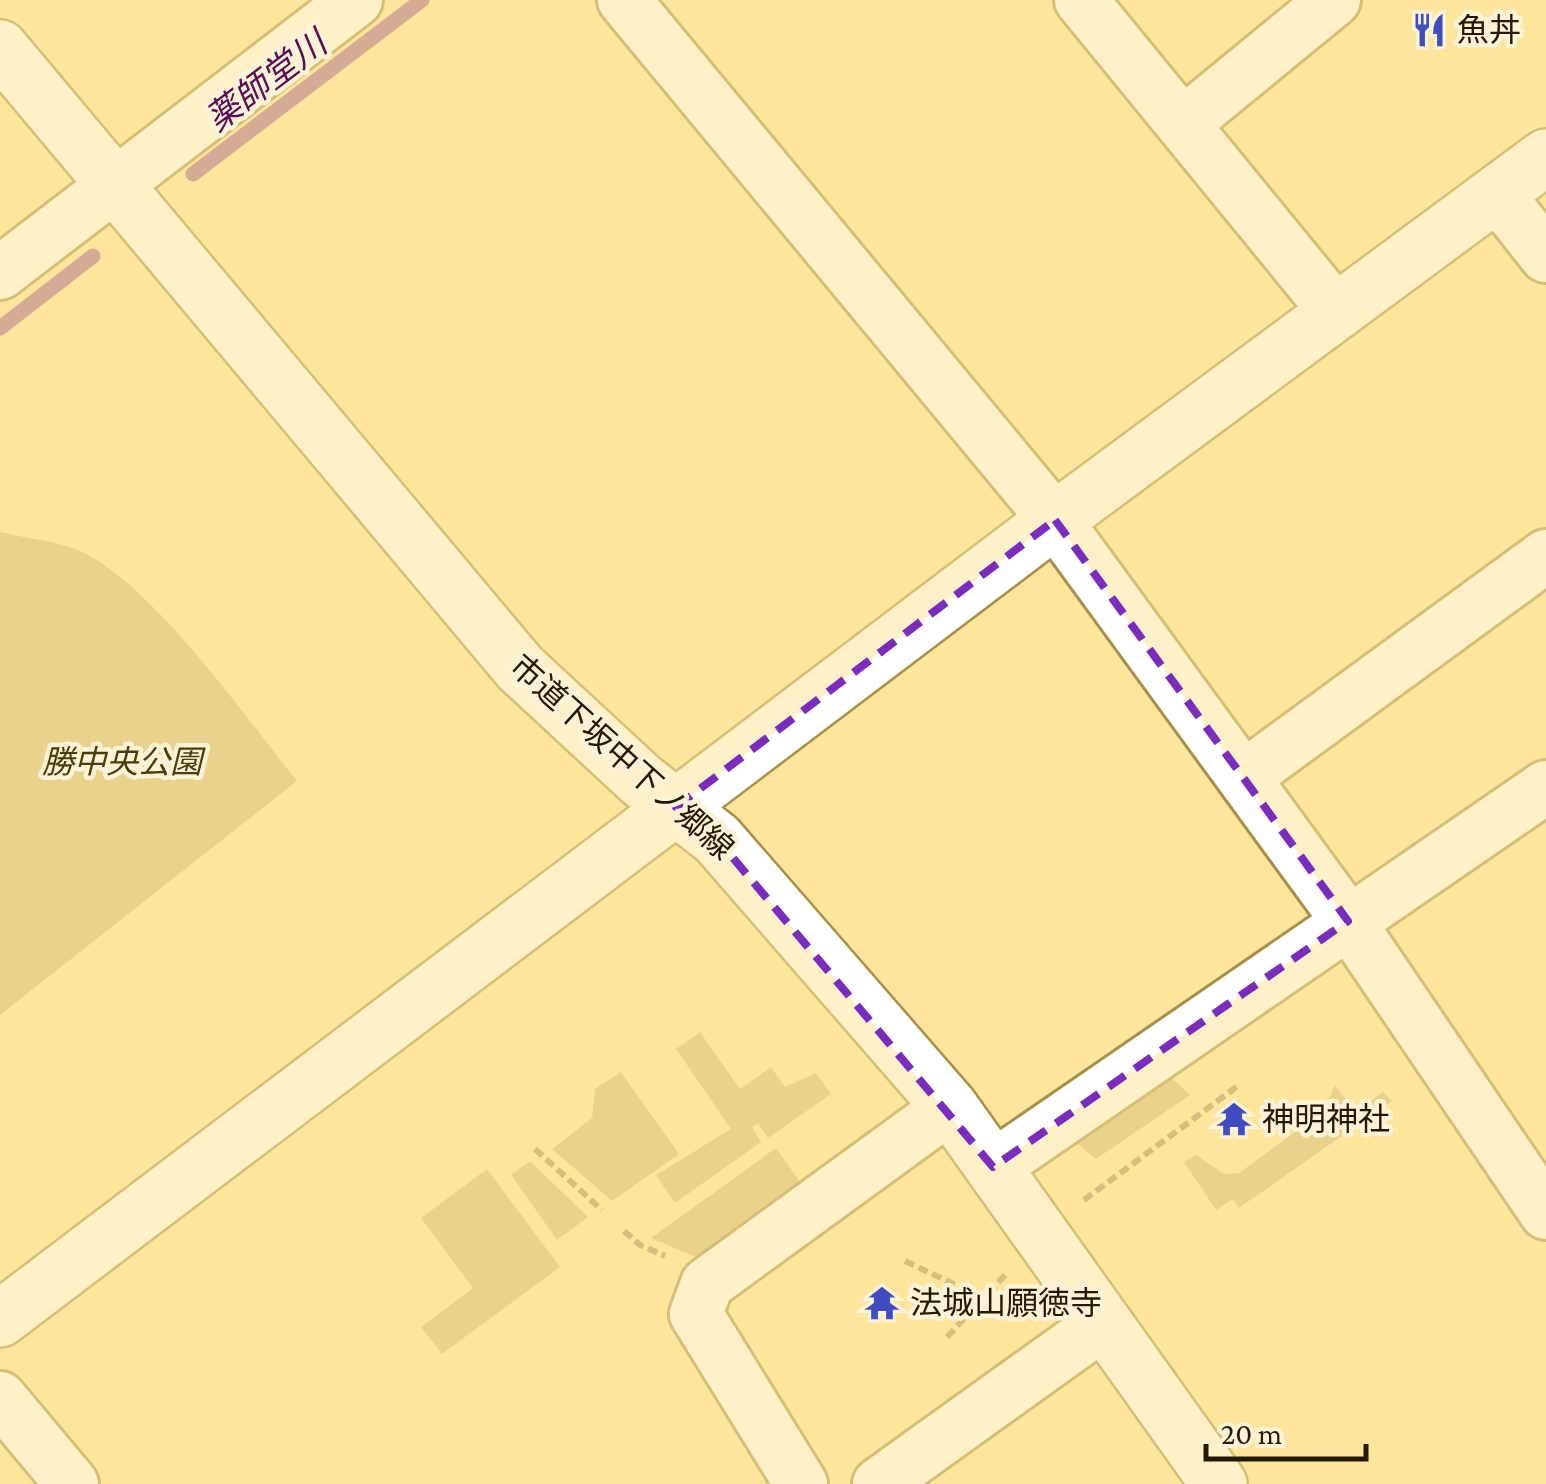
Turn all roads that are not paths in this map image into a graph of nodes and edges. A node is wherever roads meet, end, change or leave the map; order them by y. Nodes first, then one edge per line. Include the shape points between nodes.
1 (356, 0) edge
2 (624, 0) edge
3 (1081, 0) edge
4 (1334, 0) edge
5 (0, 48) edge
6 (1184, 122) junction
7 (1546, 156) edge
8 (114, 184) junction
9 (1497, 194) junction
10 (1546, 256) edge
11 (0, 273) edge
12 (1337, 313) junction
13 (1056, 520) junction
14 (1546, 556) edge
15 (1244, 777) junction
16 (1546, 787) edge
17 (676, 807) junction
18 (1348, 921) junction
19 (950, 1106) junction
20 (993, 1167) junction
21 (1546, 1213) edge
22 (0, 1319) edge
23 (1102, 1324) junction
24 (0, 1398) edge
25 (72, 1484) edge
26 (801, 1484) edge
27 (879, 1484) edge
28 (1219, 1484) edge

1 - 8 street
2 - 13 street
3 - 6 street
4 - 6 street
5 - 8 street, 市道下坂中下ノ郷線
6 - 12 street
7 - 9 street
8 - 11 street
8 - 17 street, 市道下坂中下ノ郷線 via 520,668
9 - 10 street
9 - 12 street
12 - 13 street
13 - 15 street
13 - 17 street
14 - 15 street
15 - 18 street
16 - 18 street
17 - 19 street, 市道下坂中下ノ郷線 via 718,839
17 - 22 street
18 - 20 street
18 - 21 street
19 - 20 street, 市道下坂中下ノ郷線
19 - 26 street via 707,1284 696,1314
20 - 23 street, 市道下坂中下ノ郷線 via 1023,1253
23 - 27 street
23 - 28 street, 市道下坂中下ノ郷線
24 - 25 street

